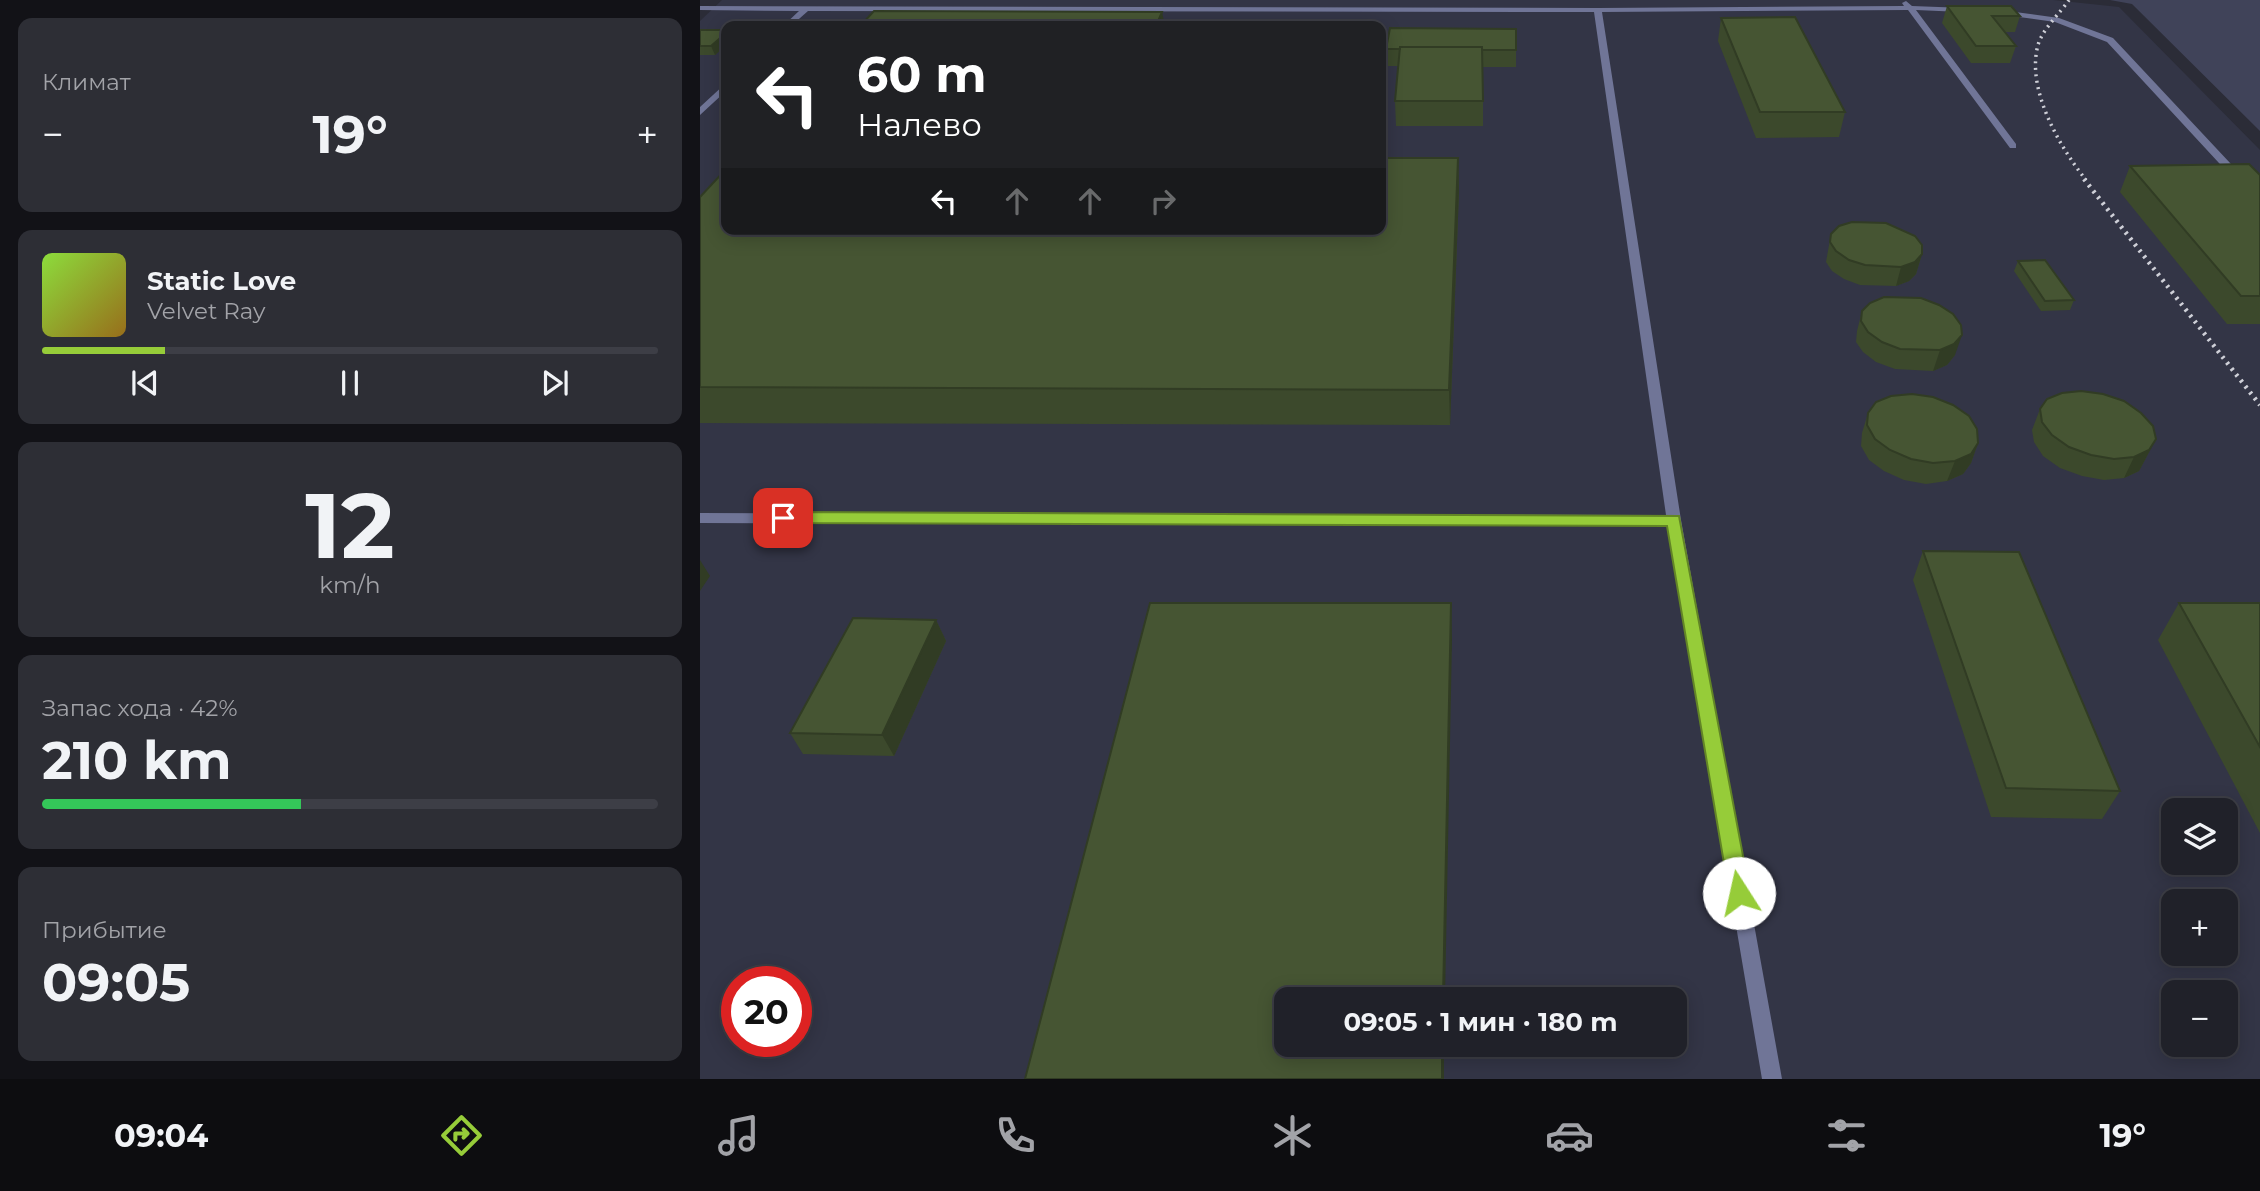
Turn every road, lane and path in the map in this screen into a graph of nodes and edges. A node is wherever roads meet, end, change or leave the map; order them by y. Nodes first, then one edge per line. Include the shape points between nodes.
1 (1903, 0) edge
2 (807, 7) junction
3 (700, 8) edge
4 (1911, 8) junction
5 (1598, 10) junction
6 (1977, 11) edge
7 (1991, 12) edge
8 (792, 21) edge
9 (721, 91) edge
10 (700, 112) edge
11 (2014, 146) dead end
12 (2260, 201) edge
13 (700, 518) edge
14 (1674, 520) junction
15 (1772, 1079) edge

1 - 4 lane
2 - 3 lane
2 - 5 lane
2 - 8 lane
4 - 5 lane
4 - 6 lane
4 - 11 lane
5 - 14 lane
7 - 12 lane via 2056,18 2110,40
9 - 10 lane
13 - 14 lane
14 - 15 lane

